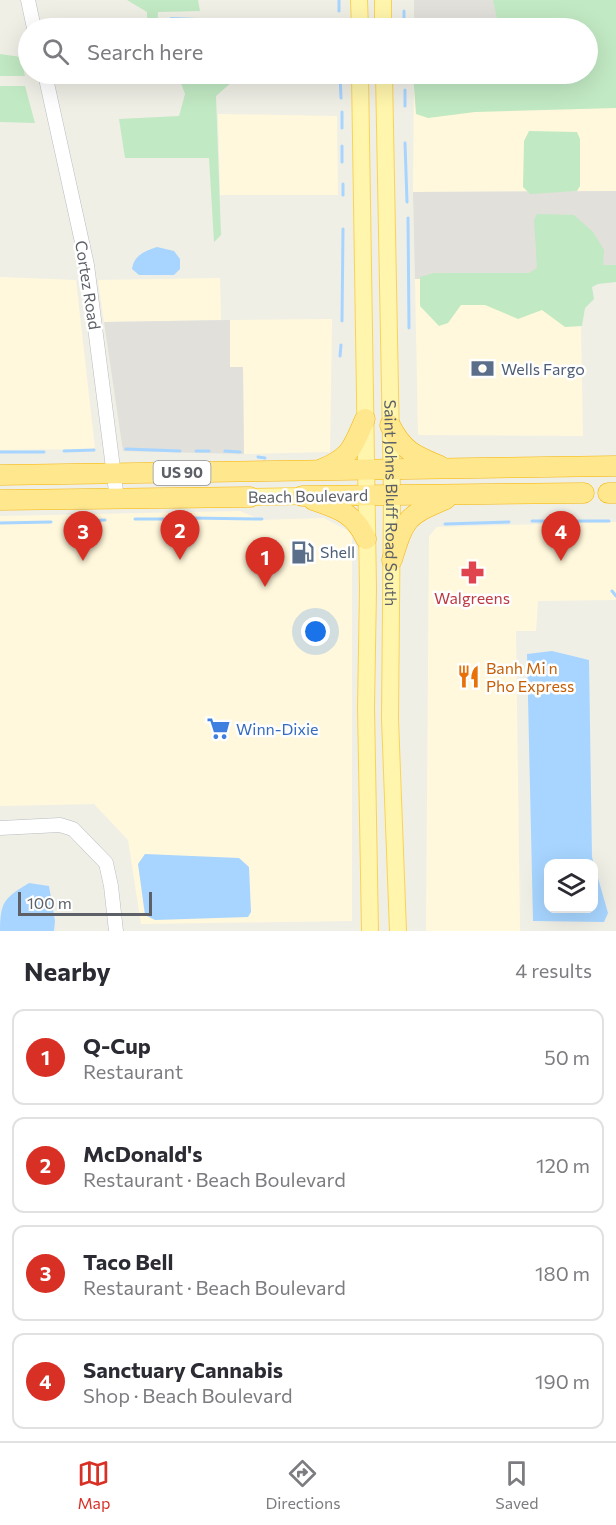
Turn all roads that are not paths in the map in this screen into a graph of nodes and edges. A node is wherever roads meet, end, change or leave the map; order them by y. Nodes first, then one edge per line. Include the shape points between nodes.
1 (28, 0) edge
2 (359, 0) edge
3 (383, 0) edge
4 (32, 18) edge
5 (360, 18) edge
6 (383, 18) edge
7 (47, 84) edge
8 (360, 84) edge
9 (384, 84) edge
10 (365, 419) junction
11 (390, 425) junction
12 (616, 466) edge
13 (448, 469) junction
14 (365, 470) junction
15 (391, 470) junction
16 (319, 471) junction
17 (114, 474) junction
18 (0, 475) edge
19 (584, 493) joint
20 (612, 493) edge
21 (365, 495) junction
22 (392, 495) junction
23 (456, 495) junction
24 (302, 496) junction
25 (250, 497) joint
26 (117, 499) junction
27 (0, 500) edge
28 (366, 539) junction
29 (392, 560) junction
30 (0, 828) edge
31 (116, 931) edge
32 (370, 931) edge
33 (398, 931) edge

1 - 4 street
2 - 5 main road
3 - 6 main road
7 - 17 street, Cortez Road via 87,265
8 - 10 main road, Saint Johns Bluff Road South
9 - 11 main road, Saint Johns Bluff Road South
10 - 14 main road, Saint Johns Bluff Road South
10 - 16 highway via 347,455
11 - 13 highway via 403,447
11 - 15 main road, Saint Johns Bluff Road South
12 - 13 highway, US 90
13 - 15 highway, US 90
14 - 15 highway, US 90
14 - 16 highway, US 90
14 - 21 main road, Saint Johns Bluff Road South
15 - 22 main road, Saint Johns Bluff Road South
16 - 17 highway, US 90
17 - 18 highway, US 90
17 - 26 street, Cortez Road
19 - 20 main road, Beach Boulevard / US 90
19 - 23 highway, Beach Boulevard / US 90
21 - 22 highway, Beach Boulevard / US 90
21 - 24 highway, Beach Boulevard / US 90
21 - 28 main road, Saint Johns Bluff Road South
22 - 23 highway, Beach Boulevard / US 90
22 - 29 main road, Saint Johns Bluff Road South
23 - 29 highway via 409,518
24 - 25 main road, Beach Boulevard / US 90
24 - 28 highway via 350,516
25 - 26 highway, Beach Boulevard / US 90
26 - 27 highway, Beach Boulevard / US 90
28 - 32 main road, Saint Johns Bluff Road South
29 - 33 main road, Saint Johns Bluff Road South via 390,719
30 - 31 street via 60,825 73,829 106,863

